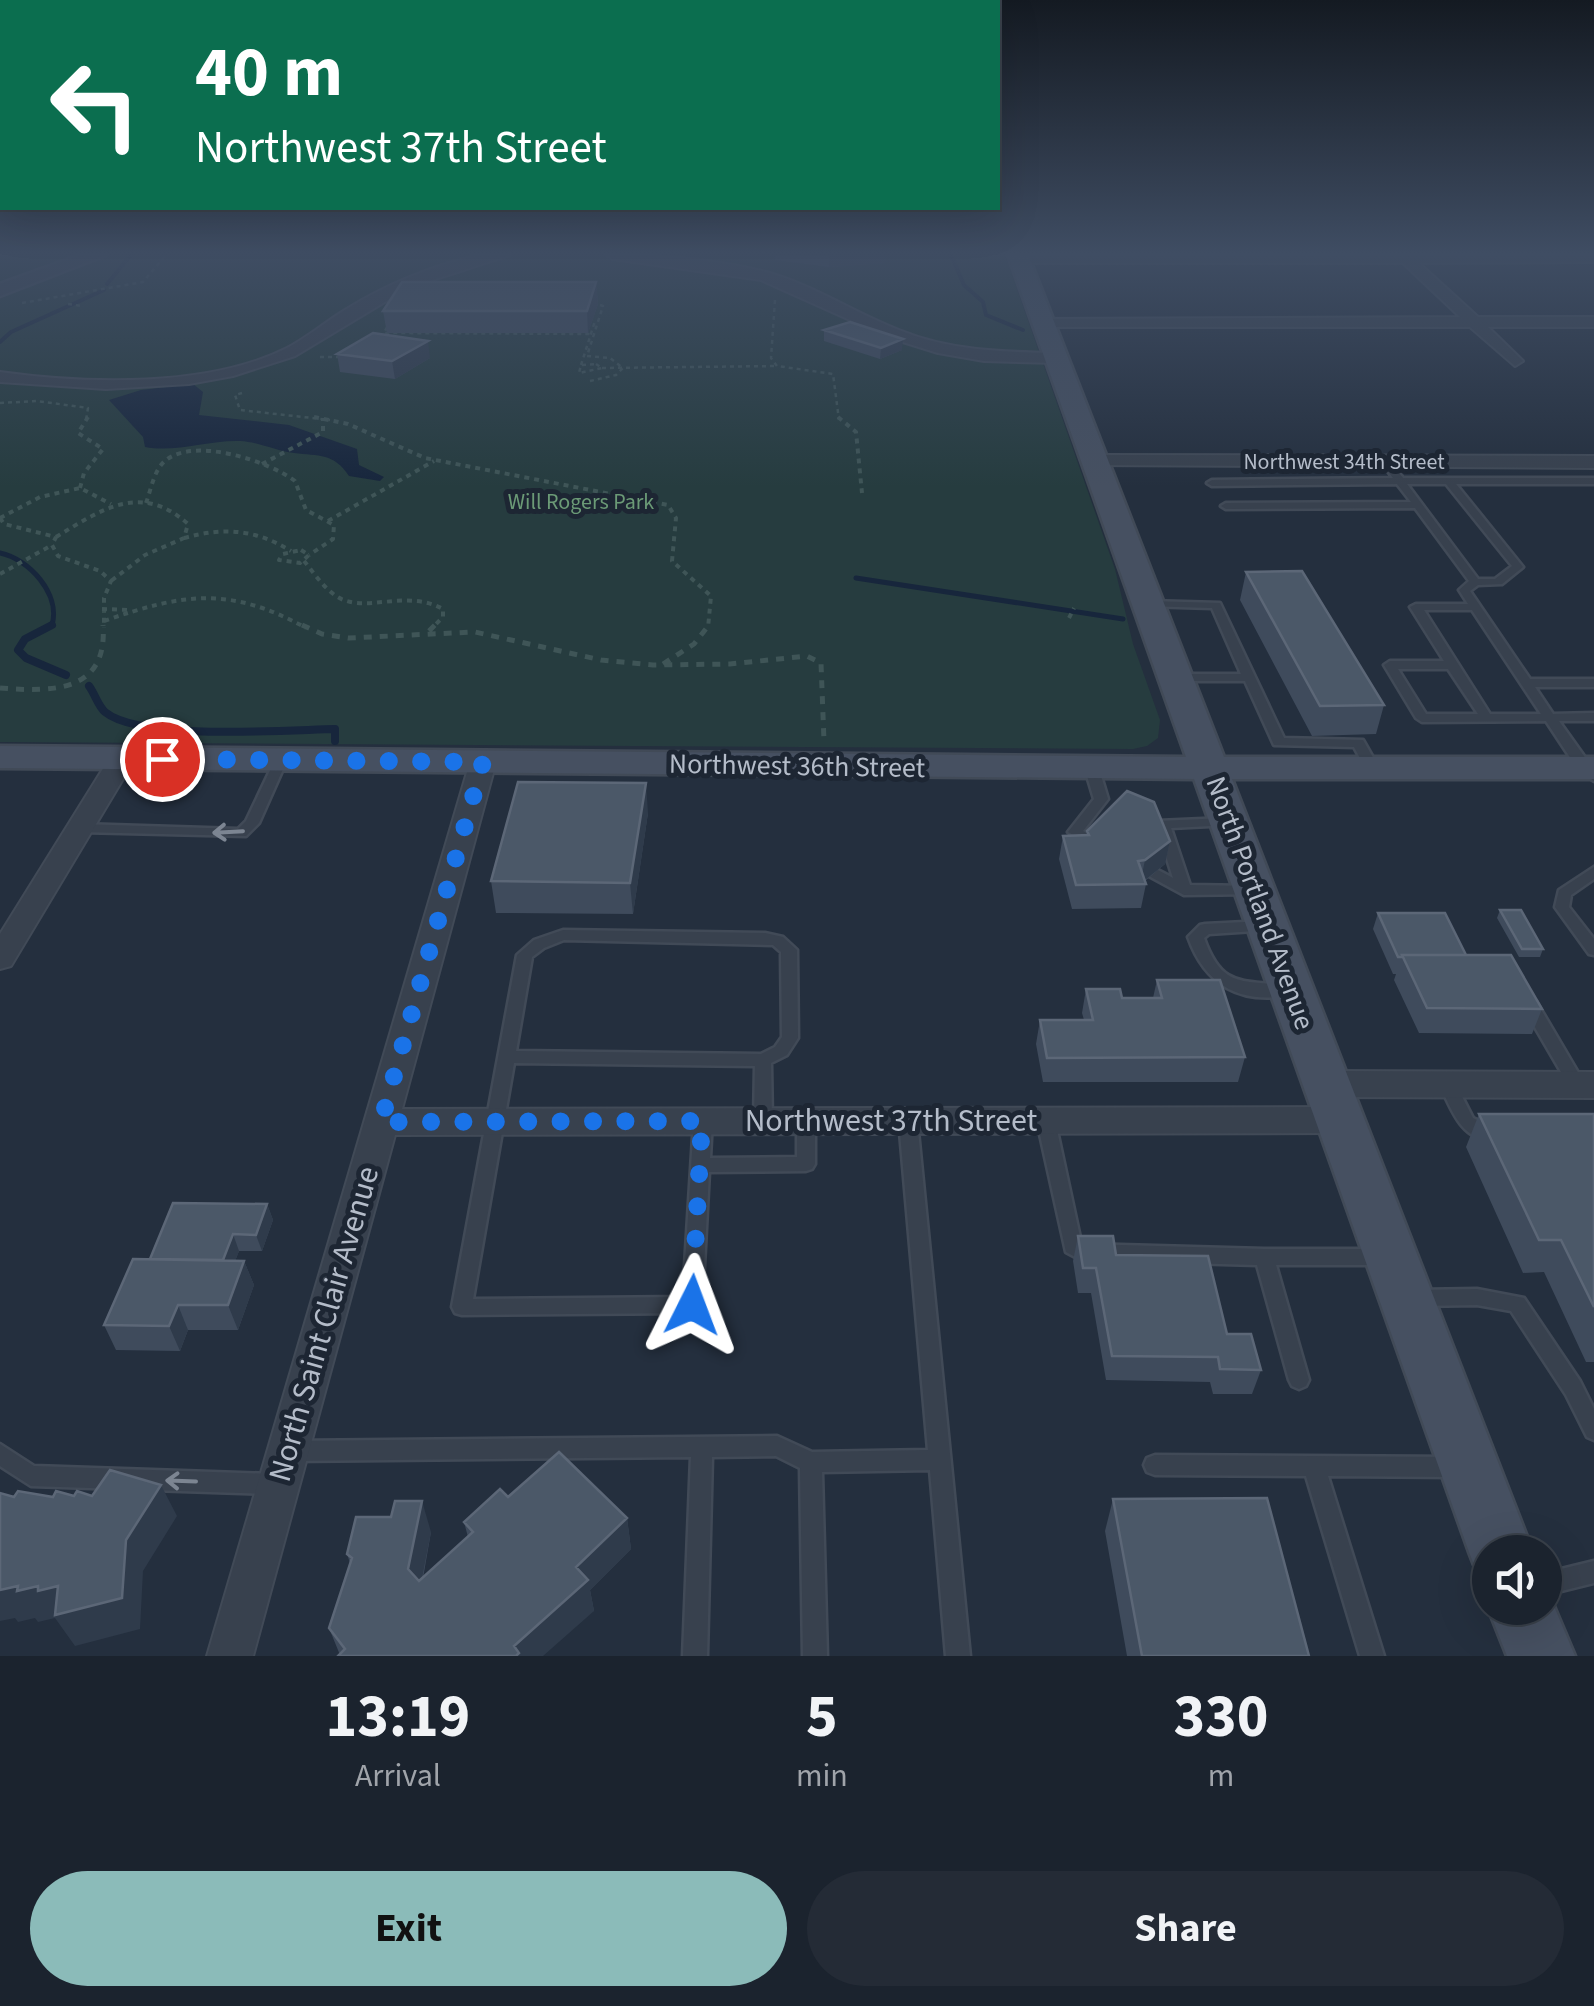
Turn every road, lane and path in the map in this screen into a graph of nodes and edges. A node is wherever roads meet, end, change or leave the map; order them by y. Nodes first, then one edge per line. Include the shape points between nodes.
1 (324, 332) edge
2 (384, 332) edge
3 (595, 332) edge
4 (772, 332) edge
5 (892, 332) edge
6 (1047, 332) edge
7 (1483, 332) edge
8 (590, 334) joint
9 (320, 357) dead end
10 (343, 358) edge
11 (1057, 358) junction
12 (1515, 361) dead end
13 (581, 365) junction
14 (778, 366) junction
15 (602, 368) junction
16 (623, 368) junction
17 (0, 378) edge
18 (590, 381) dead end
19 (242, 392) dead end
20 (9, 402) junction
21 (0, 403) edge
22 (0, 411) edge
23 (322, 418) junction
24 (437, 460) junction
25 (1095, 461) junction
26 (1386, 462) junction
27 (1594, 462) edge
28 (262, 464) junction
29 (1400, 481) junction
30 (1449, 481) junction
31 (1594, 482) edge
32 (1212, 483) dead end
33 (80, 488) junction
34 (862, 493) dead end
35 (146, 503) junction
36 (111, 504) junction
37 (1417, 505) junction
38 (1226, 506) dead end
39 (0, 518) edge
40 (328, 521) junction
41 (56, 537) junction
42 (184, 538) junction
43 (52, 545) junction
44 (291, 551) junction
45 (310, 554) junction
46 (304, 561) junction
47 (0, 574) edge
48 (111, 580) junction
49 (1475, 582) junction
50 (1148, 604) junction
51 (1074, 608) dead end
52 (1476, 608) junction
53 (102, 609) junction
54 (132, 610) junction
55 (1068, 618) dead end
56 (104, 621) junction
57 (428, 632) junction
58 (1452, 665) junction
59 (660, 666) junction
60 (1250, 677) junction
61 (1176, 678) junction
62 (1527, 683) junction
63 (1594, 683) edge
64 (0, 688) edge
65 (1486, 718) junction
66 (1550, 718) junction
67 (1594, 718) edge
68 (0, 758) edge
69 (122, 758) junction
70 (281, 760) junction
71 (483, 762) junction
72 (826, 766) junction
73 (1210, 768) junction
74 (1372, 768) junction
75 (1591, 771) edge
76 (1096, 784) junction
77 (1116, 805) edge
78 (1147, 817) edge
79 (1230, 822) junction
80 (1163, 824) junction
81 (80, 828) junction
82 (1095, 842) edge
83 (1594, 872) edge
84 (1154, 873) edge
85 (1184, 890) junction
86 (1264, 909) junction
87 (1594, 950) edge
88 (0, 959) edge
89 (1294, 990) junction
90 (1521, 990) edge
91 (506, 1057) junction
92 (763, 1060) junction
93 (1448, 1085) junction
94 (1585, 1086) edge
95 (1334, 1102) junction
96 (702, 1121) junction
97 (763, 1121) junction
98 (806, 1121) junction
99 (908, 1121) junction
100 (1046, 1121) junction
101 (381, 1122) junction
102 (493, 1122) junction
103 (1516, 1137) edge
104 (700, 1166) junction
105 (1264, 1257) junction
106 (1399, 1278) junction
107 (1299, 1380) dead end
108 (1594, 1430) edge
109 (702, 1446) junction
110 (0, 1454) edge
111 (940, 1460) junction
112 (812, 1462) junction
113 (1155, 1464) dead end
114 (1314, 1466) junction
115 (1470, 1467) junction
116 (283, 1468) junction
117 (1494, 1535) edge
118 (1594, 1572) edge
119 (1562, 1580) edge
120 (1528, 1625) edge
121 (230, 1656) edge
122 (695, 1656) edge
123 (815, 1656) edge
124 (958, 1656) edge
125 (1372, 1656) edge
126 (1541, 1656) edge

1 - 17 street via 250,368 200,376 104,382
2 - 8 path
3 - 16 path via 587,356 618,360
4 - 14 path via 770,358
5 - 11 street via 984,356
6 - 11 main road, North Portland Avenue
7 - 12 street
8 - 13 path
9 - 10 path
11 - 25 main road, North Portland Avenue
13 - 15 path
13 - 15 path via 583,374
14 - 16 path
14 - 34 path via 833,374 838,419 856,432
15 - 16 path
16 - 18 path
19 - 23 path via 235,396 240,410
20 - 21 path
20 - 22 path
20 - 33 path via 88,408 78,432 102,449
23 - 24 path
23 - 28 path via 323,432
24 - 40 path
24 - 59 path via 668,505 676,518 672,561 710,596 713,618 708,635
25 - 26 street, Northwest 34th Street
25 - 50 main road, North Portland Avenue
26 - 27 street, Northwest 34th Street
26 - 29 lane
28 - 35 path via 224,453 178,454 162,466
28 - 40 path via 292,477 306,510
29 - 30 lane
29 - 32 lane
29 - 37 lane
30 - 31 lane
30 - 49 lane via 1518,567 1498,582
33 - 36 path
33 - 39 path via 40,497
35 - 36 path
35 - 42 path via 181,516 188,524
36 - 41 path
37 - 38 lane
37 - 49 lane
39 - 41 path
40 - 45 path via 333,539
41 - 43 path
42 - 44 path via 251,530
42 - 48 path via 144,555
43 - 47 path
43 - 48 path via 62,558
44 - 45 path
44 - 46 path via 280,560
45 - 46 path
46 - 57 path via 339,599 430,600 443,617
48 - 53 path via 100,598
49 - 52 lane via 1464,590
50 - 60 lane via 1216,605
50 - 61 main road, North Portland Avenue
51 - 55 path
52 - 58 lane via 1416,607
52 - 62 lane
53 - 54 path
53 - 56 path
54 - 56 path
54 - 57 path via 240,600 326,636
56 - 64 path via 102,658 80,680 52,688
57 - 59 path via 478,632
58 - 65 lane
58 - 65 lane via 1390,665 1422,718
59 - 72 path via 807,656 820,663
60 - 61 lane
60 - 74 lane via 1279,742 1358,743
61 - 73 main road, North Portland Avenue
62 - 63 lane
62 - 66 lane
65 - 66 lane
66 - 67 lane
66 - 75 lane
68 - 69 main road, Northwest 36th Street
69 - 70 main road, Northwest 36th Street
69 - 81 street
70 - 71 main road, Northwest 36th Street
70 -> 81 lane via 241,833
71 - 72 main road, Northwest 36th Street
71 - 101 street, North Saint Clair Avenue
72 - 76 main road, Northwest 36th Street
73 - 74 main road, Northwest 36th Street
73 - 76 main road, Northwest 36th Street
73 - 79 main road, North Portland Avenue
74 - 75 main road, Northwest 36th Street
76 - 77 lane
76 - 82 lane via 1094,819 1074,832
78 - 80 lane
79 - 80 lane
79 - 86 main road, North Portland Avenue
80 - 85 lane
81 - 88 street
83 - 87 lane via 1564,893 1562,906
84 - 85 lane
85 - 86 lane
86 - 89 main road, North Portland Avenue
86 - 89 lane via 1206,929 1196,937 1202,958 1239,988
89 - 95 main road, North Portland Avenue
90 - 94 lane
91 - 92 lane
91 - 92 lane via 525,955 539,944 582,936 778,941 789,950 790,1038
91 - 102 lane
92 - 97 lane
93 - 94 street, Northwest 37th Street
93 - 95 street, Northwest 37th Street
93 - 103 lane via 1467,1122 1496,1138
95 - 100 street, Northwest 37th Street
95 - 106 main road, North Portland Avenue
96 - 97 street, Northwest 37th Street
96 - 102 street, Northwest 37th Street
96 - 104 lane
97 - 98 street, Northwest 37th Street
98 - 99 street, Northwest 37th Street
98 - 104 lane via 806,1164
99 - 100 street, Northwest 37th Street
99 - 111 lane
100 - 105 lane via 1073,1246 1081,1252
101 - 102 street, Northwest 37th Street
101 - 116 street, North Saint Clair Avenue
102 - 104 lane via 462,1307 692,1305
105 - 106 lane
105 - 107 lane
106 - 108 lane via 1517,1304
106 - 115 main road, North Portland Avenue
109 - 112 lane via 777,1446
109 - 116 lane
109 - 122 lane
116 -> 110 lane via 32,1476
111 - 112 lane
111 - 124 lane
112 - 123 lane
113 - 114 lane
114 - 115 lane
114 - 125 lane
115 - 117 main road, North Portland Avenue
116 - 121 street, North Saint Clair Avenue
118 - 119 lane
120 - 126 main road

